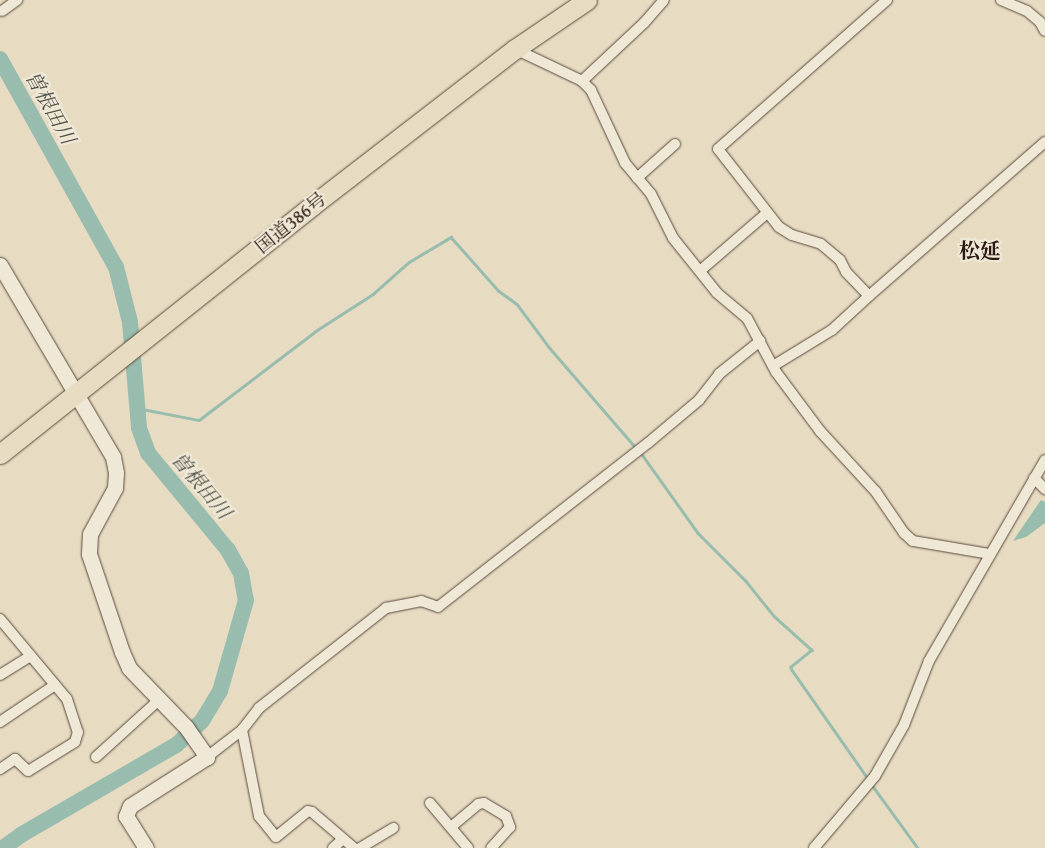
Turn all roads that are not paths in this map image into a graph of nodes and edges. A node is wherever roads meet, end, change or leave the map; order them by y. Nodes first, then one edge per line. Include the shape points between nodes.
1 (17, 0) edge
2 (587, 0) edge
3 (664, 0) edge
4 (887, 0) edge
5 (1001, 0) edge
6 (1015, 2) edge
7 (2, 11) dead end
8 (1045, 30) edge
9 (515, 49) junction
10 (582, 81) junction
11 (1045, 142) edge
12 (675, 144) dead end
13 (637, 178) junction
14 (767, 214) junction
15 (0, 265) edge
16 (701, 270) junction
17 (869, 296) junction
18 (760, 341) junction
19 (773, 366) junction
20 (74, 393) junction
21 (0, 454) edge
22 (1045, 460) edge
23 (1034, 478) junction
24 (1045, 489) edge
25 (990, 554) junction
26 (0, 619) edge
27 (30, 656) junction
28 (0, 675) edge
29 (55, 685) junction
30 (160, 698) junction
31 (0, 722) edge
32 (242, 730) junction
33 (204, 753) junction
34 (96, 757) dead end
35 (0, 769) edge
36 (430, 803) dead end
37 (393, 828) dead end
38 (451, 828) junction
39 (276, 837) junction
40 (342, 839) junction
41 (146, 848) edge
42 (273, 848) edge
43 (333, 848) edge
44 (354, 848) edge
45 (360, 848) edge
46 (468, 848) edge
47 (491, 848) edge
48 (814, 848) edge

1 - 7 street
2 - 9 highway, 国道386号
3 - 10 street via 644,24
4 - 14 street via 718,149
5 - 6 street
6 - 8 street
9 - 10 street
9 - 20 highway, 国道386号
10 - 13 street via 604,113 625,163
11 - 17 street
12 - 13 street
13 - 16 street via 662,213 673,238
14 - 16 street
14 - 17 street via 792,235 821,244 840,260 846,272
15 - 20 street
16 - 18 street via 717,293 747,318
17 - 19 street via 832,330
18 - 19 street
18 - 32 street via 719,374 699,400 648,443 438,607 421,601 386,608 259,708
19 - 25 street via 820,431 864,477 909,537 914,541
20 - 21 highway, 国道386号
20 - 30 street via 112,457 116,473 115,488 90,534 89,554 93,572 129,668
22 - 23 street
23 - 24 street
23 - 25 street
25 - 48 street via 929,661 904,725 875,776
26 - 27 street
27 - 28 street
27 - 29 street
29 - 31 street
29 - 35 street via 70,707 78,732 75,742 28,772 15,759
30 - 33 street
30 - 34 street
32 - 33 street
32 - 39 street via 259,816
33 - 41 street via 130,806 126,816
36 - 38 street
37 - 45 street
38 - 46 street via 456,838
38 - 47 street via 478,804 484,803 506,816 510,827
39 - 40 street via 308,812
39 - 42 street
40 - 43 street
40 - 44 street

